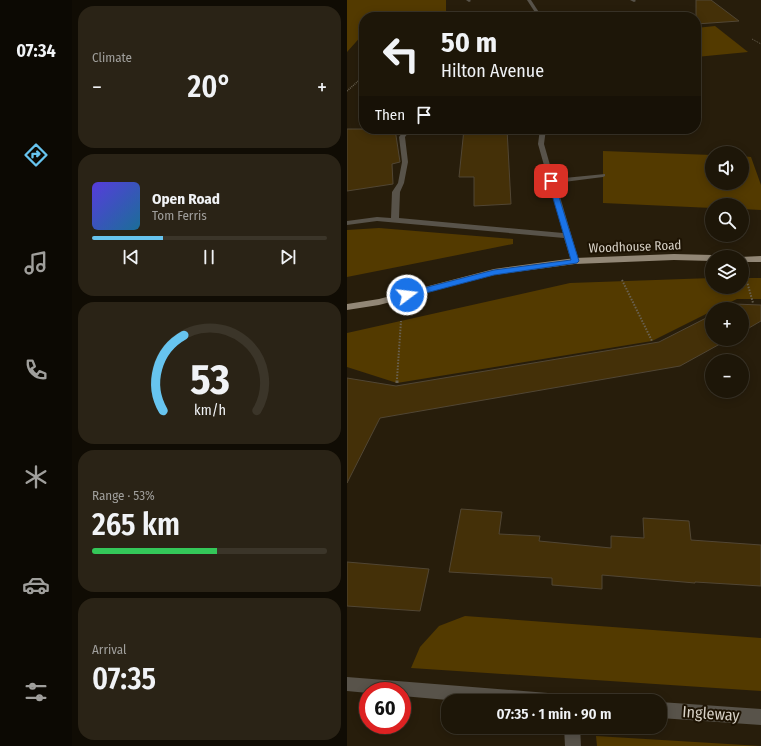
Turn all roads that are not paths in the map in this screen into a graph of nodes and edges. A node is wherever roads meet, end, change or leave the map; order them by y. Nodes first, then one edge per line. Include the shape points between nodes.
1 (529, 0) edge
2 (537, 12) edge
3 (404, 134) edge
4 (542, 134) edge
5 (603, 175) dead end
6 (551, 181) junction
7 (395, 220) junction
8 (347, 223) edge
9 (567, 236) junction
10 (705, 258) edge
11 (749, 259) edge
12 (761, 259) edge
13 (575, 261) junction
14 (347, 307) edge
15 (347, 684) edge
16 (465, 694) edge
17 (667, 710) edge
18 (761, 717) edge
19 (573, 734) edge
20 (573, 746) edge

1 - 2 street
3 - 7 street via 402,137 405,162 401,183 396,192
4 - 6 street via 541,144
5 - 6 street
6 - 9 street
7 - 8 street via 377,219
7 - 9 street
9 - 13 street
10 - 13 main road, Woodhouse Road
11 - 12 main road
13 - 14 main road, Woodhouse Road via 494,272 379,302
15 - 16 street
17 - 18 street, Ingleway
19 - 20 street

